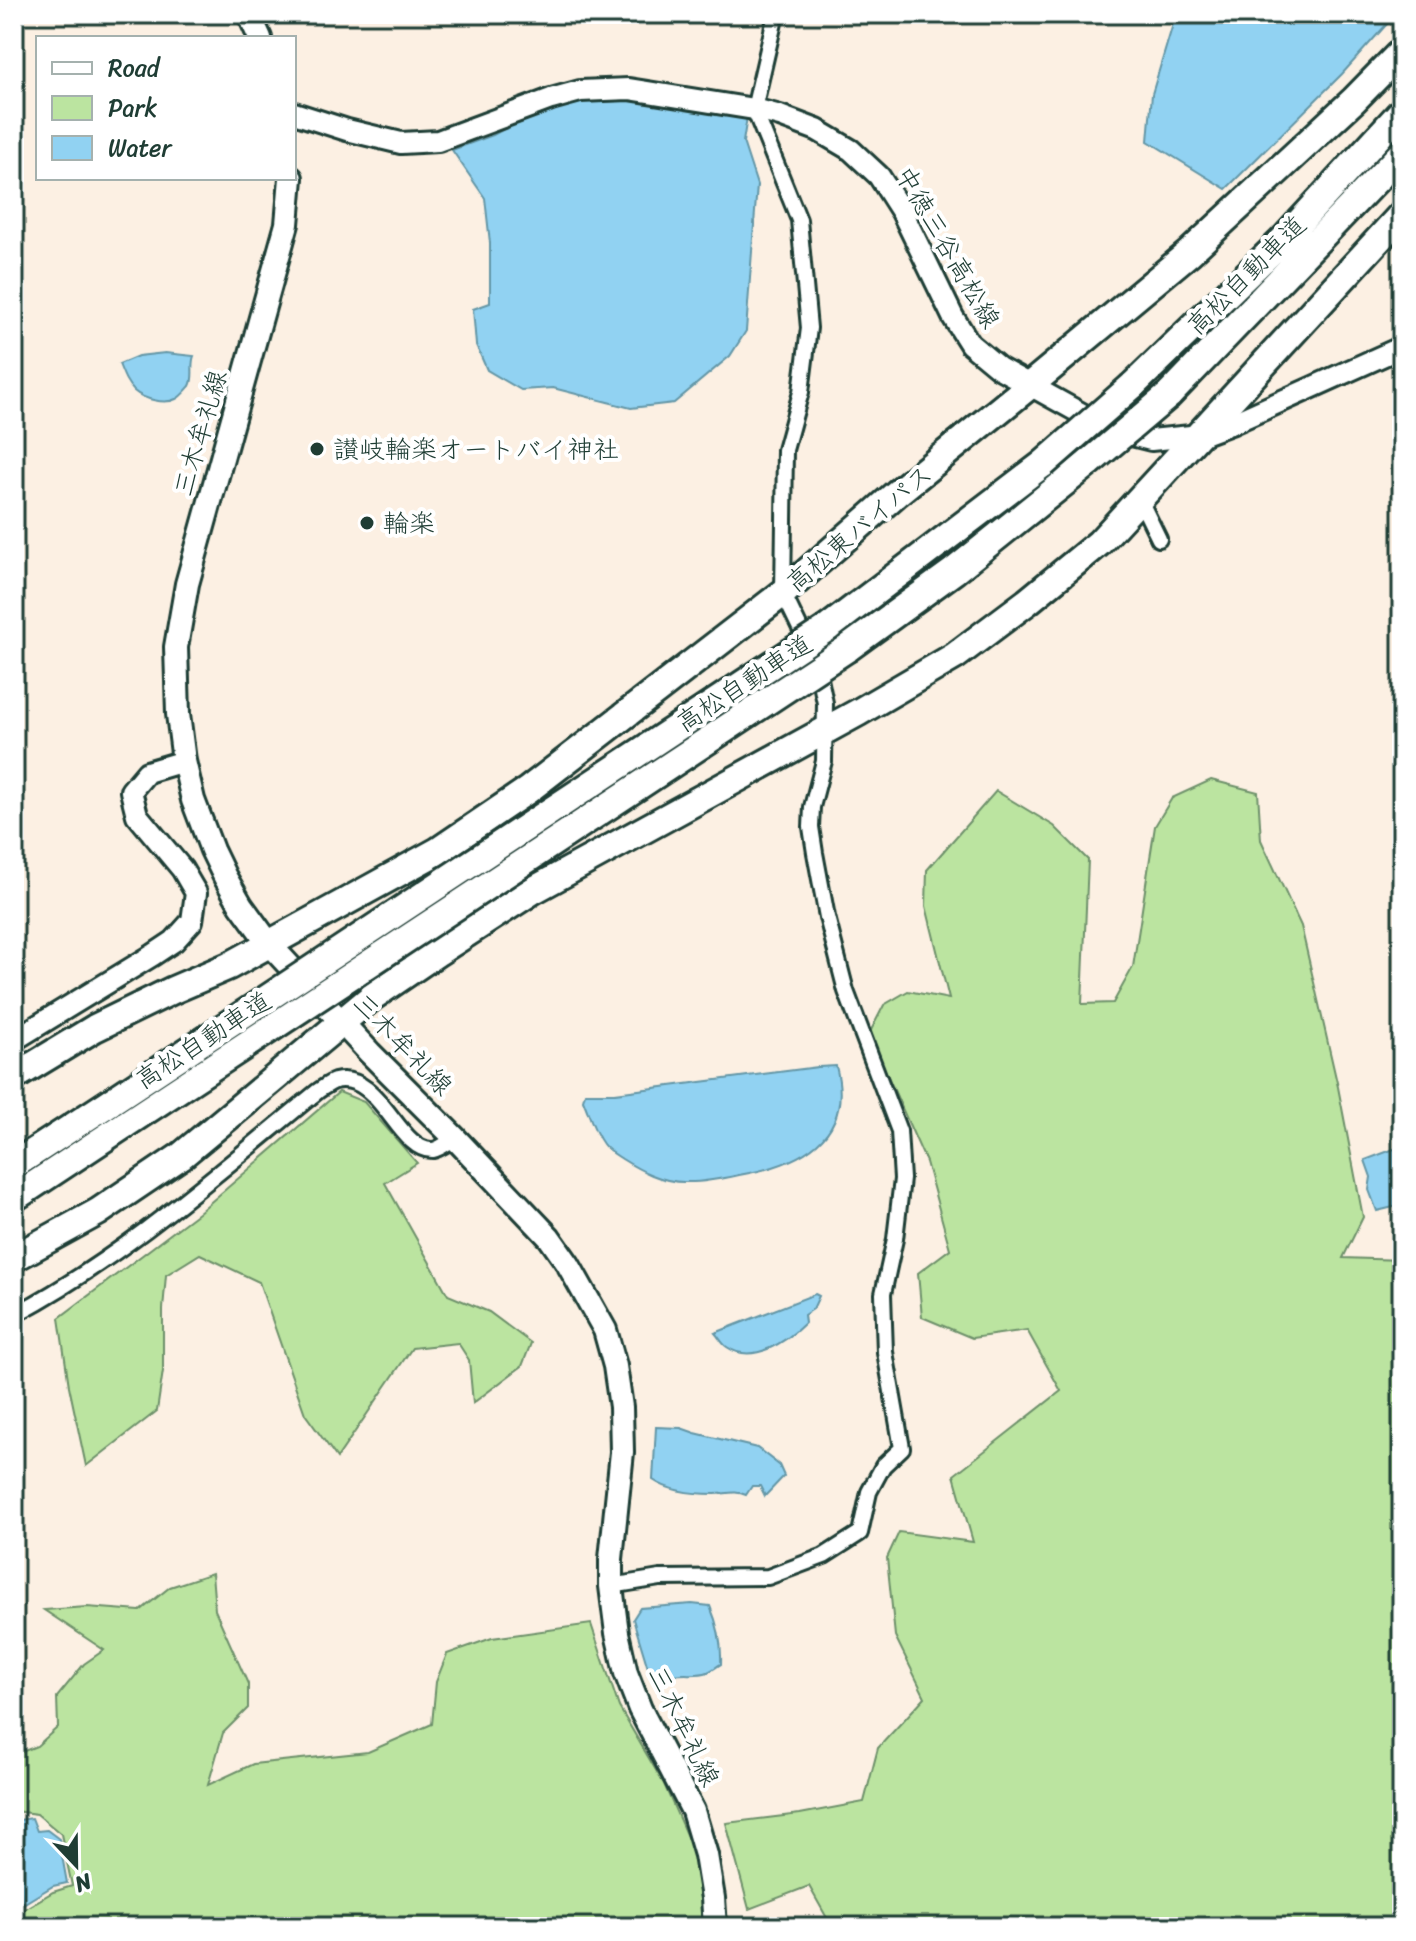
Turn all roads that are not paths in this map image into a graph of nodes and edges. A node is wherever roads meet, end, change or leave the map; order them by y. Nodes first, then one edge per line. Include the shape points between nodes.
1 (249, 14) edge
2 (776, 14) edge
3 (259, 36) edge
4 (1402, 51) edge
5 (754, 109) junction
6 (1402, 111) edge
7 (296, 114) edge
8 (1402, 153) edge
9 (291, 180) edge
10 (1402, 214) edge
11 (1402, 347) edge
12 (1029, 386) junction
13 (1201, 435) junction
14 (1140, 500) junction
15 (1159, 539) dead end
16 (783, 593) junction
17 (823, 732) junction
18 (184, 761) junction
19 (270, 945) junction
20 (342, 1021) junction
21 (14, 1040) edge
22 (14, 1077) edge
23 (455, 1138) junction
24 (14, 1165) edge
25 (14, 1198) edge
26 (14, 1258) edge
27 (14, 1315) edge
28 (611, 1586) junction
29 (715, 1927) edge

1 - 3 main road
2 - 5 street
4 - 12 highway, 高松東バイパス via 1189,253
5 - 7 main road, 中徳三谷高松線 via 629,89 580,91 438,141 401,143
5 - 12 main road, 中徳三谷高松線 via 817,130 851,150 879,176 970,344
5 - 16 street via 799,220 809,328 801,392 785,450
6 - 24 highway, 高松自動車道, bridge via 1282,241 1132,386 1043,464 829,627
8 - 25 highway, 高松自動車道, bridge via 1169,395 954,571 848,648
9 - 18 main road, 三木牟礼線 via 278,260 187,584 176,647
10 - 13 highway
11 - 13 main road, 中徳三谷高松線
12 - 13 main road, 中徳三谷高松線 via 1111,430 1151,440
12 - 16 highway, 高松東バイパス
13 - 14 highway
14 - 15 street
14 - 17 highway via 1099,543 955,656
16 - 17 street via 818,666 825,703
16 - 19 highway, 高松東バイパス via 528,790 438,851
17 - 20 highway via 532,891
17 - 28 street via 824,761 811,827 827,917 846,991 899,1131 902,1179 883,1294 885,1352 902,1448 883,1466 869,1492 860,1533 824,1556 768,1577 660,1578
18 - 19 main road, 三木牟礼線 via 212,850
18 - 21 main road via 147,772 131,791 137,815 196,893 192,921 174,941
19 - 20 main road, 三木牟礼線
19 - 22 highway, 高松東バイパス via 95,1028
20 - 23 main road, 三木牟礼線
20 - 26 highway via 181,1156 98,1212
23 - 27 street via 432,1150 417,1145 365,1087 334,1081 116,1252
23 - 28 main road, 三木牟礼線 via 549,1237 605,1330 621,1407
28 - 29 main road, 三木牟礼線 via 626,1673 693,1811 706,1855

